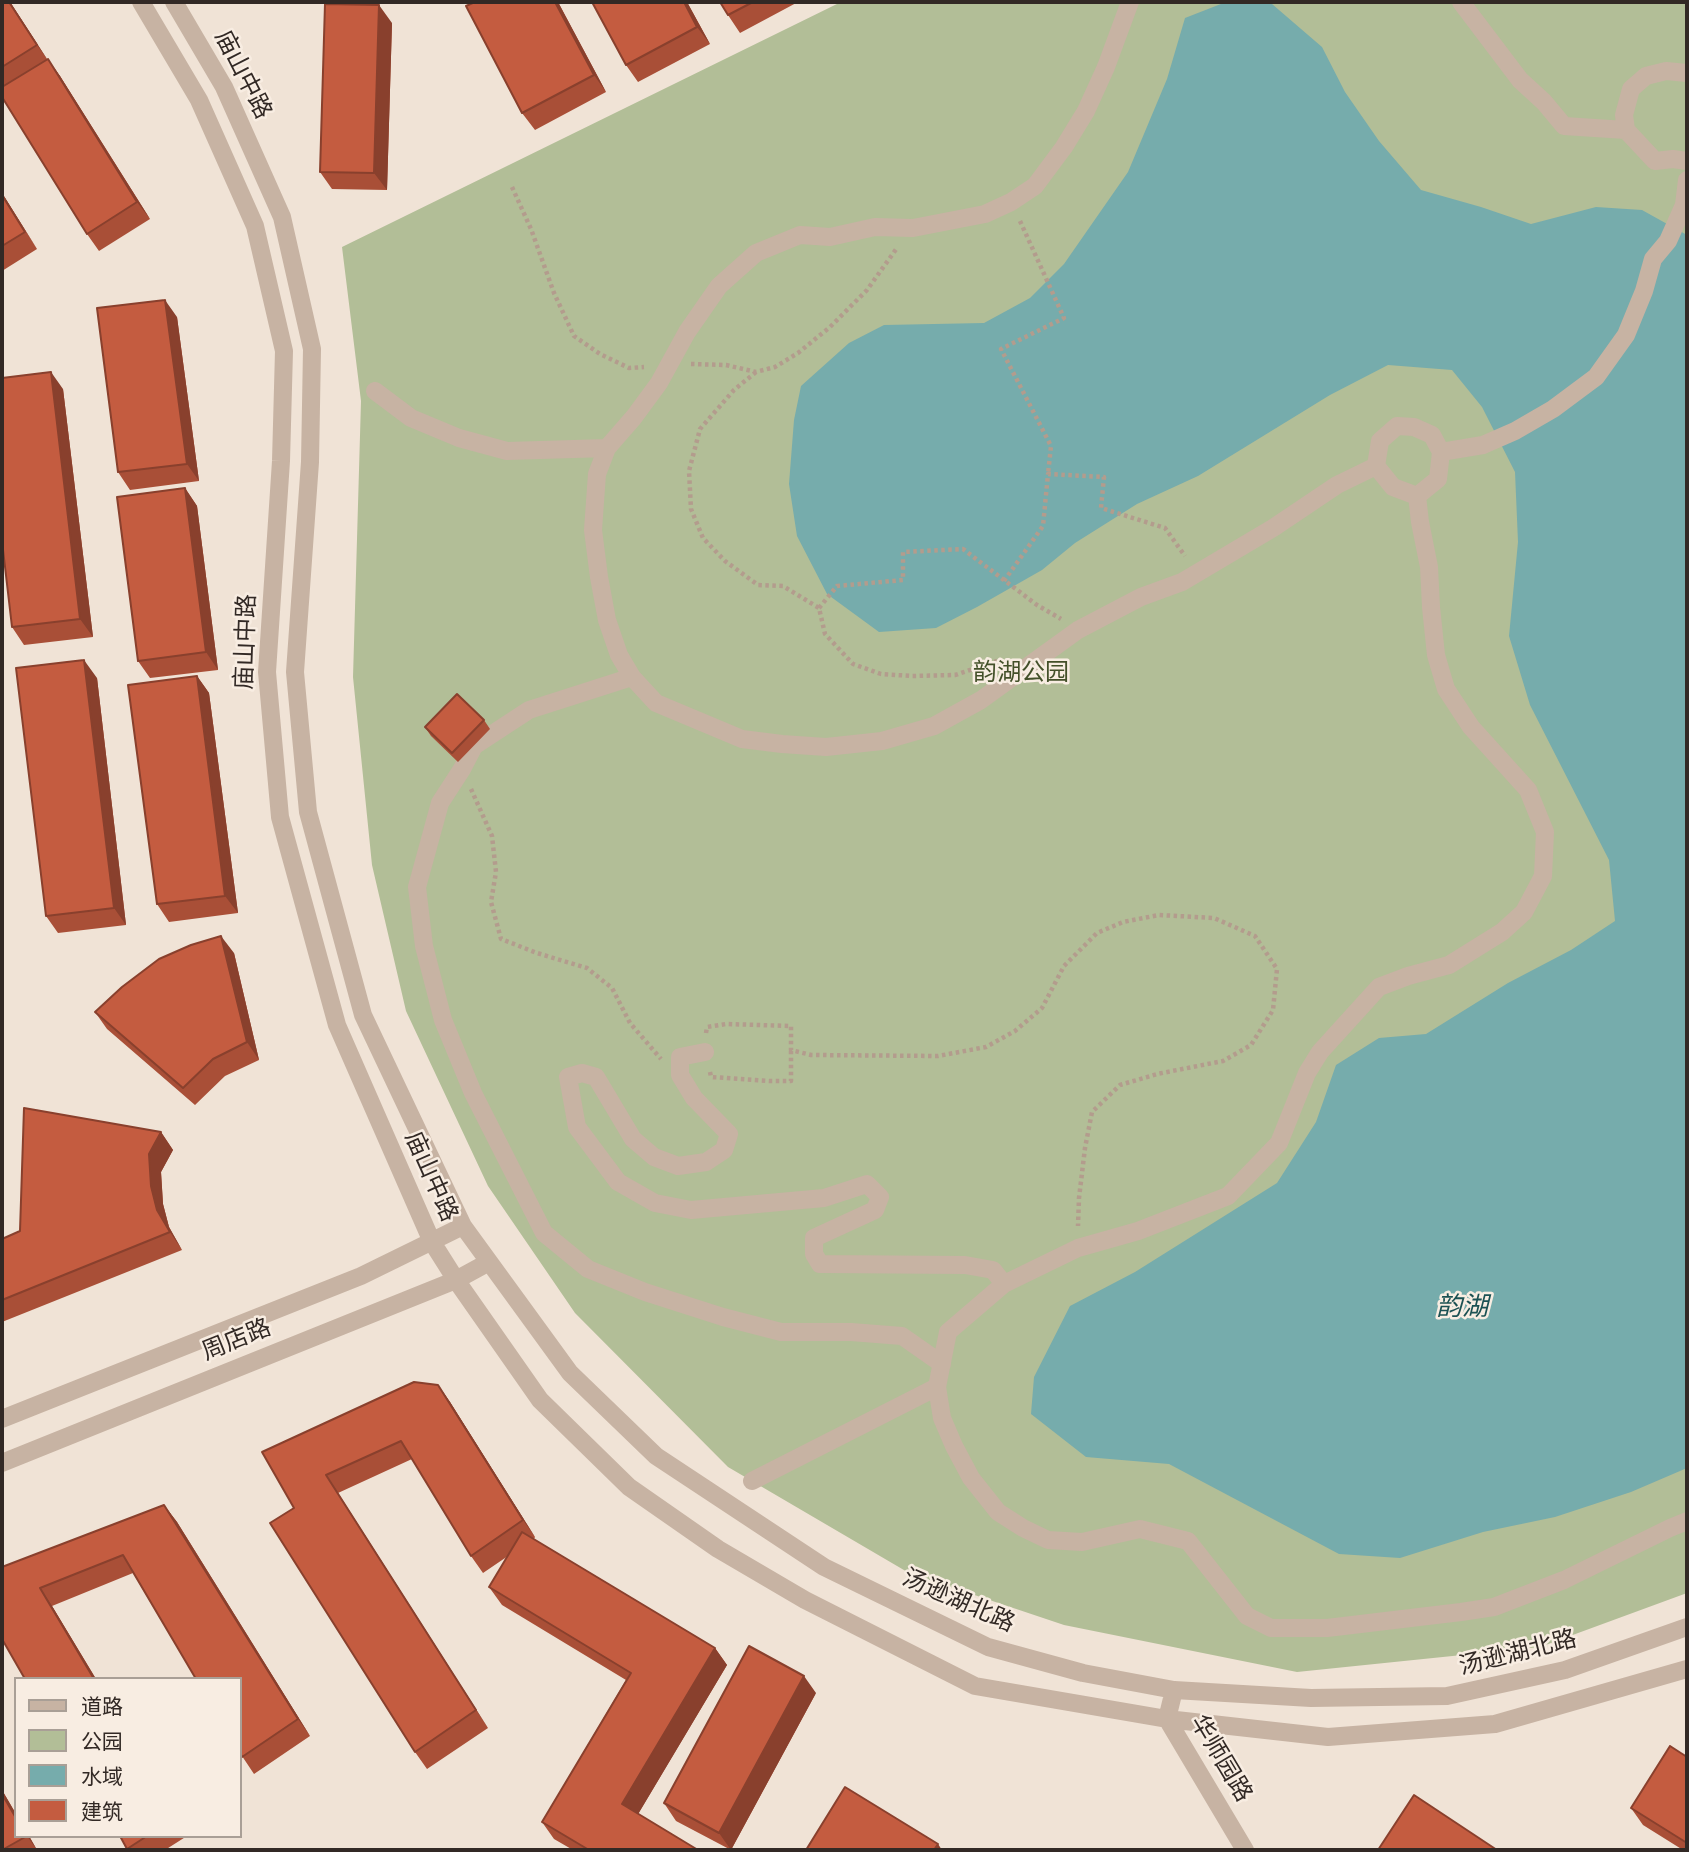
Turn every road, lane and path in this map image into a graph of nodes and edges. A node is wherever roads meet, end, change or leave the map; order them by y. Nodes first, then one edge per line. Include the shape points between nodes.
1 (141, 2) edge
2 (174, 2) edge
3 (1130, 2) edge
4 (1461, 2) edge
5 (1687, 73) edge
6 (1626, 131) junction
7 (1687, 161) edge
8 (1687, 180) edge
9 (1011, 202) junction
10 (756, 372) dead end
11 (375, 391) dead end
12 (607, 448) junction
13 (1441, 452) junction
14 (1376, 466) junction
15 (1048, 474) junction
16 (1417, 496) junction
17 (1197, 573) junction
18 (1004, 581) junction
19 (819, 608) junction
20 (1078, 630) junction
21 (1033, 662) junction
22 (632, 677) junction
23 (462, 769) junction
24 (791, 1050) junction
25 (705, 1052) junction
26 (680, 1075) junction
27 (463, 1226) junction
28 (432, 1242) junction
29 (1078, 1248) junction
30 (489, 1262) junction
31 (456, 1280) junction
32 (1004, 1284) junction
33 (942, 1364) junction
34 (937, 1387) junction
35 (3, 1418) edge
36 (2, 1465) edge
37 (752, 1481) dead end
38 (1687, 1521) edge
39 (1687, 1627) edge
40 (1687, 1670) edge
41 (1174, 1690) junction
42 (1167, 1719) junction
43 (1245, 1850) edge

1 - 28 street, 庙山中路 via 199,100 255,226 261,251 284,351 267,672 280,817 337,1025
2 - 27 street, 庙山中路 via 224,87 282,217 312,349 310,462 295,672 308,812 363,1016
3 - 9 street via 1106,67 1072,135 1035,186
4 - 6 street via 1520,80 1564,126
5 - 6 street via 1646,76 1631,89 1624,115
6 - 7 street via 1655,161
8 - 13 street via 1684,205 1668,241 1653,259 1626,335 1596,377 1553,410 1515,431 1483,445
9 - 12 street via 985,214 913,228 875,228 830,237 800,235 756,253 719,286 659,383
9 - 15 path via 1064,318 1001,349 1051,446
10 - 19 path via 701,429 689,471 691,509 704,537 725,561 758,585 783,586
11 - 12 street via 411,418 507,451
12 - 22 street via 597,474 593,530 607,620
13 - 14 street via 1432,435 1397,426 1380,441
13 - 16 street via 1438,479
14 - 16 street via 1393,487
14 - 17 street via 1337,485
15 - 17 path via 1104,477 1101,508 1165,528
15 - 18 path via 1043,526
16 - 29 street via 1429,566 1436,655 1446,689 1471,727 1528,790 1545,832 1543,876 1524,912 1502,932 1449,965 1379,987 1320,1052 1279,1143 1228,1196 1138,1231
17 - 20 street
18 - 19 path via 963,549 902,552 903,580 837,586
18 - 20 path
19 - 21 path via 825,634 853,664 881,674 956,675 1020,657
20 - 21 street
21 - 22 street via 981,700 934,726 882,741 826,747 742,739 656,704
22 - 23 street via 529,710 474,746
23 - 26 path via 492,836 496,872 491,902 501,939 587,968 612,988 630,1023
23 - 33 street via 440,803 417,887 424,946 443,1020 472,1093 544,1233 588,1269 645,1292 781,1332 902,1336
24 - 25 path via 791,1026 726,1024 707,1027
24 - 25 path via 791,1081 711,1077
24 - 29 path via 811,1055 938,1056 986,1047 1042,1008 1064,966 1097,933 1123,922 1159,915 1214,918 1255,936 1277,969 1273,1010 1251,1045 1223,1060 1120,1085 1092,1112 1079,1198
25 - 26 street via 680,1057
26 - 32 street via 694,1098 729,1134 724,1150 706,1162 678,1166 654,1157 633,1139 596,1077 582,1073 568,1077 577,1127 618,1182 655,1203 691,1210 824,1198 867,1184 880,1197 875,1210 814,1238 814,1254 820,1264 965,1265 993,1270
27 - 28 street
27 - 30 street, 汤逊湖北路
28 - 31 street, 庙山中路
28 - 35 street, 周店路 via 361,1276
29 - 32 street
30 - 31 street, 周店路
30 - 41 street, 汤逊湖北路 via 570,1373 656,1456 824,1567 988,1647 1083,1673
31 - 36 street, 周店路
31 - 42 street via 540,1401 629,1487 718,1549 805,1600 975,1686
32 - 33 street via 948,1332
33 - 34 street
34 - 37 street
34 - 38 street via 942,1418 954,1446 971,1478 998,1512 1048,1539 1082,1542 1140,1529 1188,1541 1247,1615 1271,1628 1327,1628 1494,1607 1564,1580
39 - 41 street, 汤逊湖北路 via 1565,1670 1447,1696 1311,1698
40 - 42 street via 1495,1724 1328,1737
41 - 42 street, 华师园路
42 - 43 street, 华师园路

